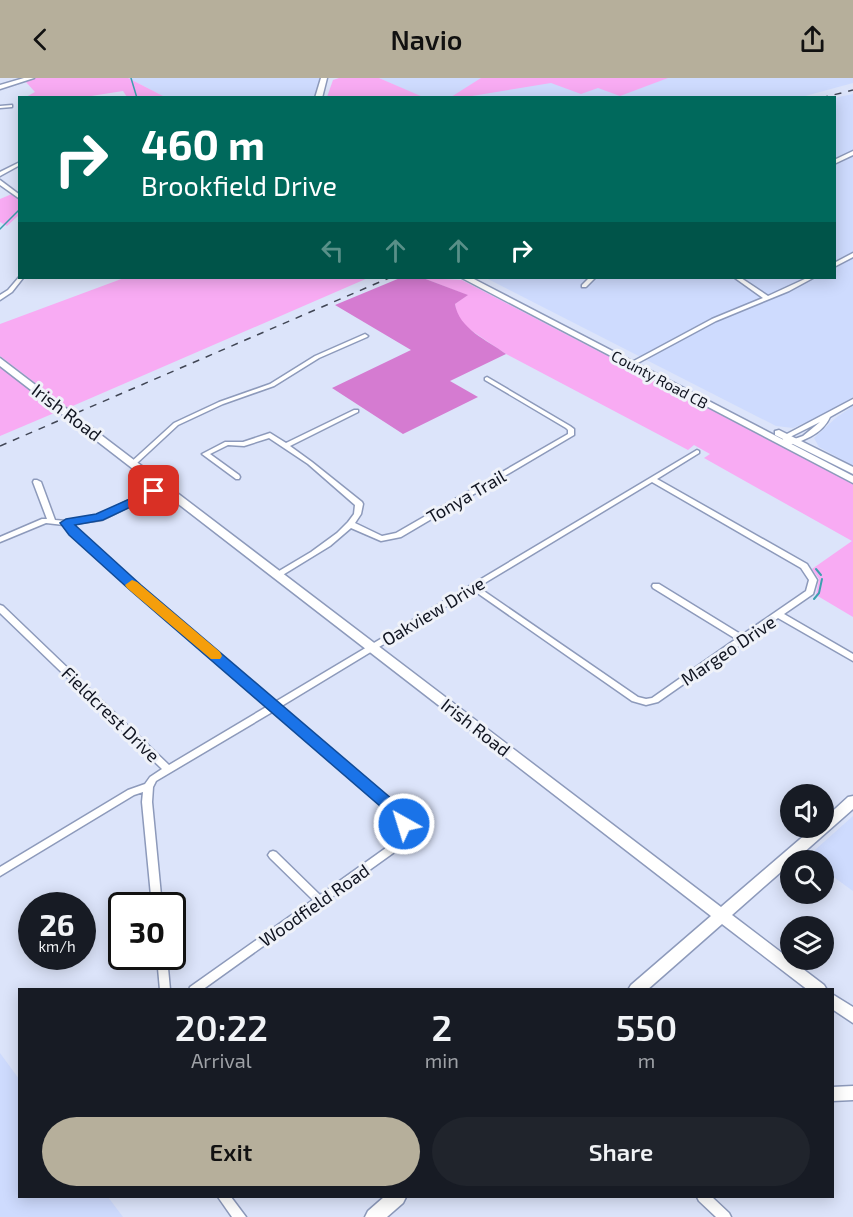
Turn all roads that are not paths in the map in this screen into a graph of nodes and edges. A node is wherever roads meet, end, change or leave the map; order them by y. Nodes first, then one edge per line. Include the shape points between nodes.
1 (31, 78) edge
2 (324, 78) edge
3 (331, 78) edge
4 (0, 87) edge
5 (319, 96) edge
6 (326, 96) edge
7 (9, 106) dead end
8 (0, 107) edge
9 (853, 153) edge
10 (836, 161) edge
11 (18, 164) edge
12 (0, 174) edge
13 (0, 182) edge
14 (18, 196) edge
15 (853, 255) edge
16 (836, 264) edge
17 (19, 279) edge
18 (468, 279) edge
19 (480, 279) edge
20 (591, 279) edge
21 (739, 279) edge
22 (808, 279) edge
23 (584, 286) dead end
24 (0, 298) edge
25 (767, 298) junction
26 (365, 336) dead end
27 (0, 361) edge
28 (636, 362) junction
29 (487, 379) dead end
30 (853, 401) edge
31 (356, 411) dead end
32 (827, 417) junction
33 (785, 440) junction
34 (798, 442) junction
35 (285, 446) junction
36 (697, 452) dead end
37 (134, 463) junction
38 (853, 471) edge
39 (236, 477) dead end
40 (652, 478) junction
41 (853, 480) edge
42 (37, 482) dead end
43 (164, 486) junction
44 (51, 520) junction
45 (66, 523) junction
46 (350, 524) junction
47 (0, 540) edge
48 (278, 574) junction
49 (656, 586) dead end
50 (473, 587) junction
51 (0, 608) edge
52 (779, 615) junction
53 (742, 639) junction
54 (373, 647) junction
55 (853, 658) edge
56 (273, 705) junction
57 (168, 769) junction
58 (148, 787) junction
59 (853, 801) edge
60 (834, 817) edge
61 (811, 838) edge
62 (273, 855) dead end
63 (0, 872) edge
64 (156, 892) edge
65 (320, 901) junction
66 (722, 916) junction
67 (163, 970) edge
68 (165, 988) edge
69 (197, 988) edge
70 (638, 988) edge
71 (816, 988) edge
72 (834, 1002) edge
73 (853, 1016) edge
74 (853, 1093) edge
75 (834, 1094) edge
76 (225, 1198) edge
77 (396, 1198) edge
78 (704, 1198) edge
79 (240, 1217) edge
80 (374, 1217) edge
81 (725, 1217) edge

1 - 4 street
2 - 5 street
3 - 6 street
7 - 8 street
9 - 10 street
11 - 12 street
13 - 14 street
15 - 16 street
17 - 24 street
18 - 28 street, County Road CB
19 - 28 street, County Road CB
20 - 23 street
21 - 25 street
22 - 25 street
25 - 28 street via 714,320
26 - 37 street via 317,357 272,385 176,424
27 - 37 street, Irish Road
28 - 33 street, County Road CB
29 - 46 street, Tonya Trail via 572,432 398,535 381,539
30 - 32 street
31 - 35 street
32 - 33 street via 809,423
32 - 34 street via 820,428
33 - 34 street, County Road CB
33 - 41 street, County Road CB
34 - 38 street, County Road CB
35 - 39 street via 267,434 244,444 227,443 205,454
35 - 46 street via 359,504 358,514
36 - 40 street, Oakview Drive
37 - 43 street, Irish Road
40 - 50 street, Oakview Drive
40 - 52 street, Margeo Drive via 807,569 813,580 810,592
42 - 44 street
43 - 45 street via 99,518
43 - 48 street, Irish Road
44 - 45 street
44 - 47 street
45 - 56 street, Woodfield Road
46 - 48 street via 321,549
48 - 54 street, Irish Road
49 - 53 street
50 - 53 street, Margeo Drive via 639,701 655,700
50 - 54 street, Oakview Drive
51 - 57 street, Fieldcrest Drive
52 - 53 street, Margeo Drive
52 - 55 street
54 - 56 street, Oakview Drive
54 - 66 street, Irish Road
56 - 57 street, Oakview Drive
56 - 65 street, Woodfield Road via 394,809 404,824 402,836 393,848
57 - 58 street, Fieldcrest Drive
58 - 63 street via 131,792
58 - 64 street, Fieldcrest Drive
59 - 60 street
61 - 66 street
62 - 65 street
65 - 69 street, Woodfield Road
66 - 70 street
66 - 71 street, Irish Road
67 - 68 street
72 - 73 street
74 - 75 street
76 - 79 street
77 - 80 street
78 - 81 street

